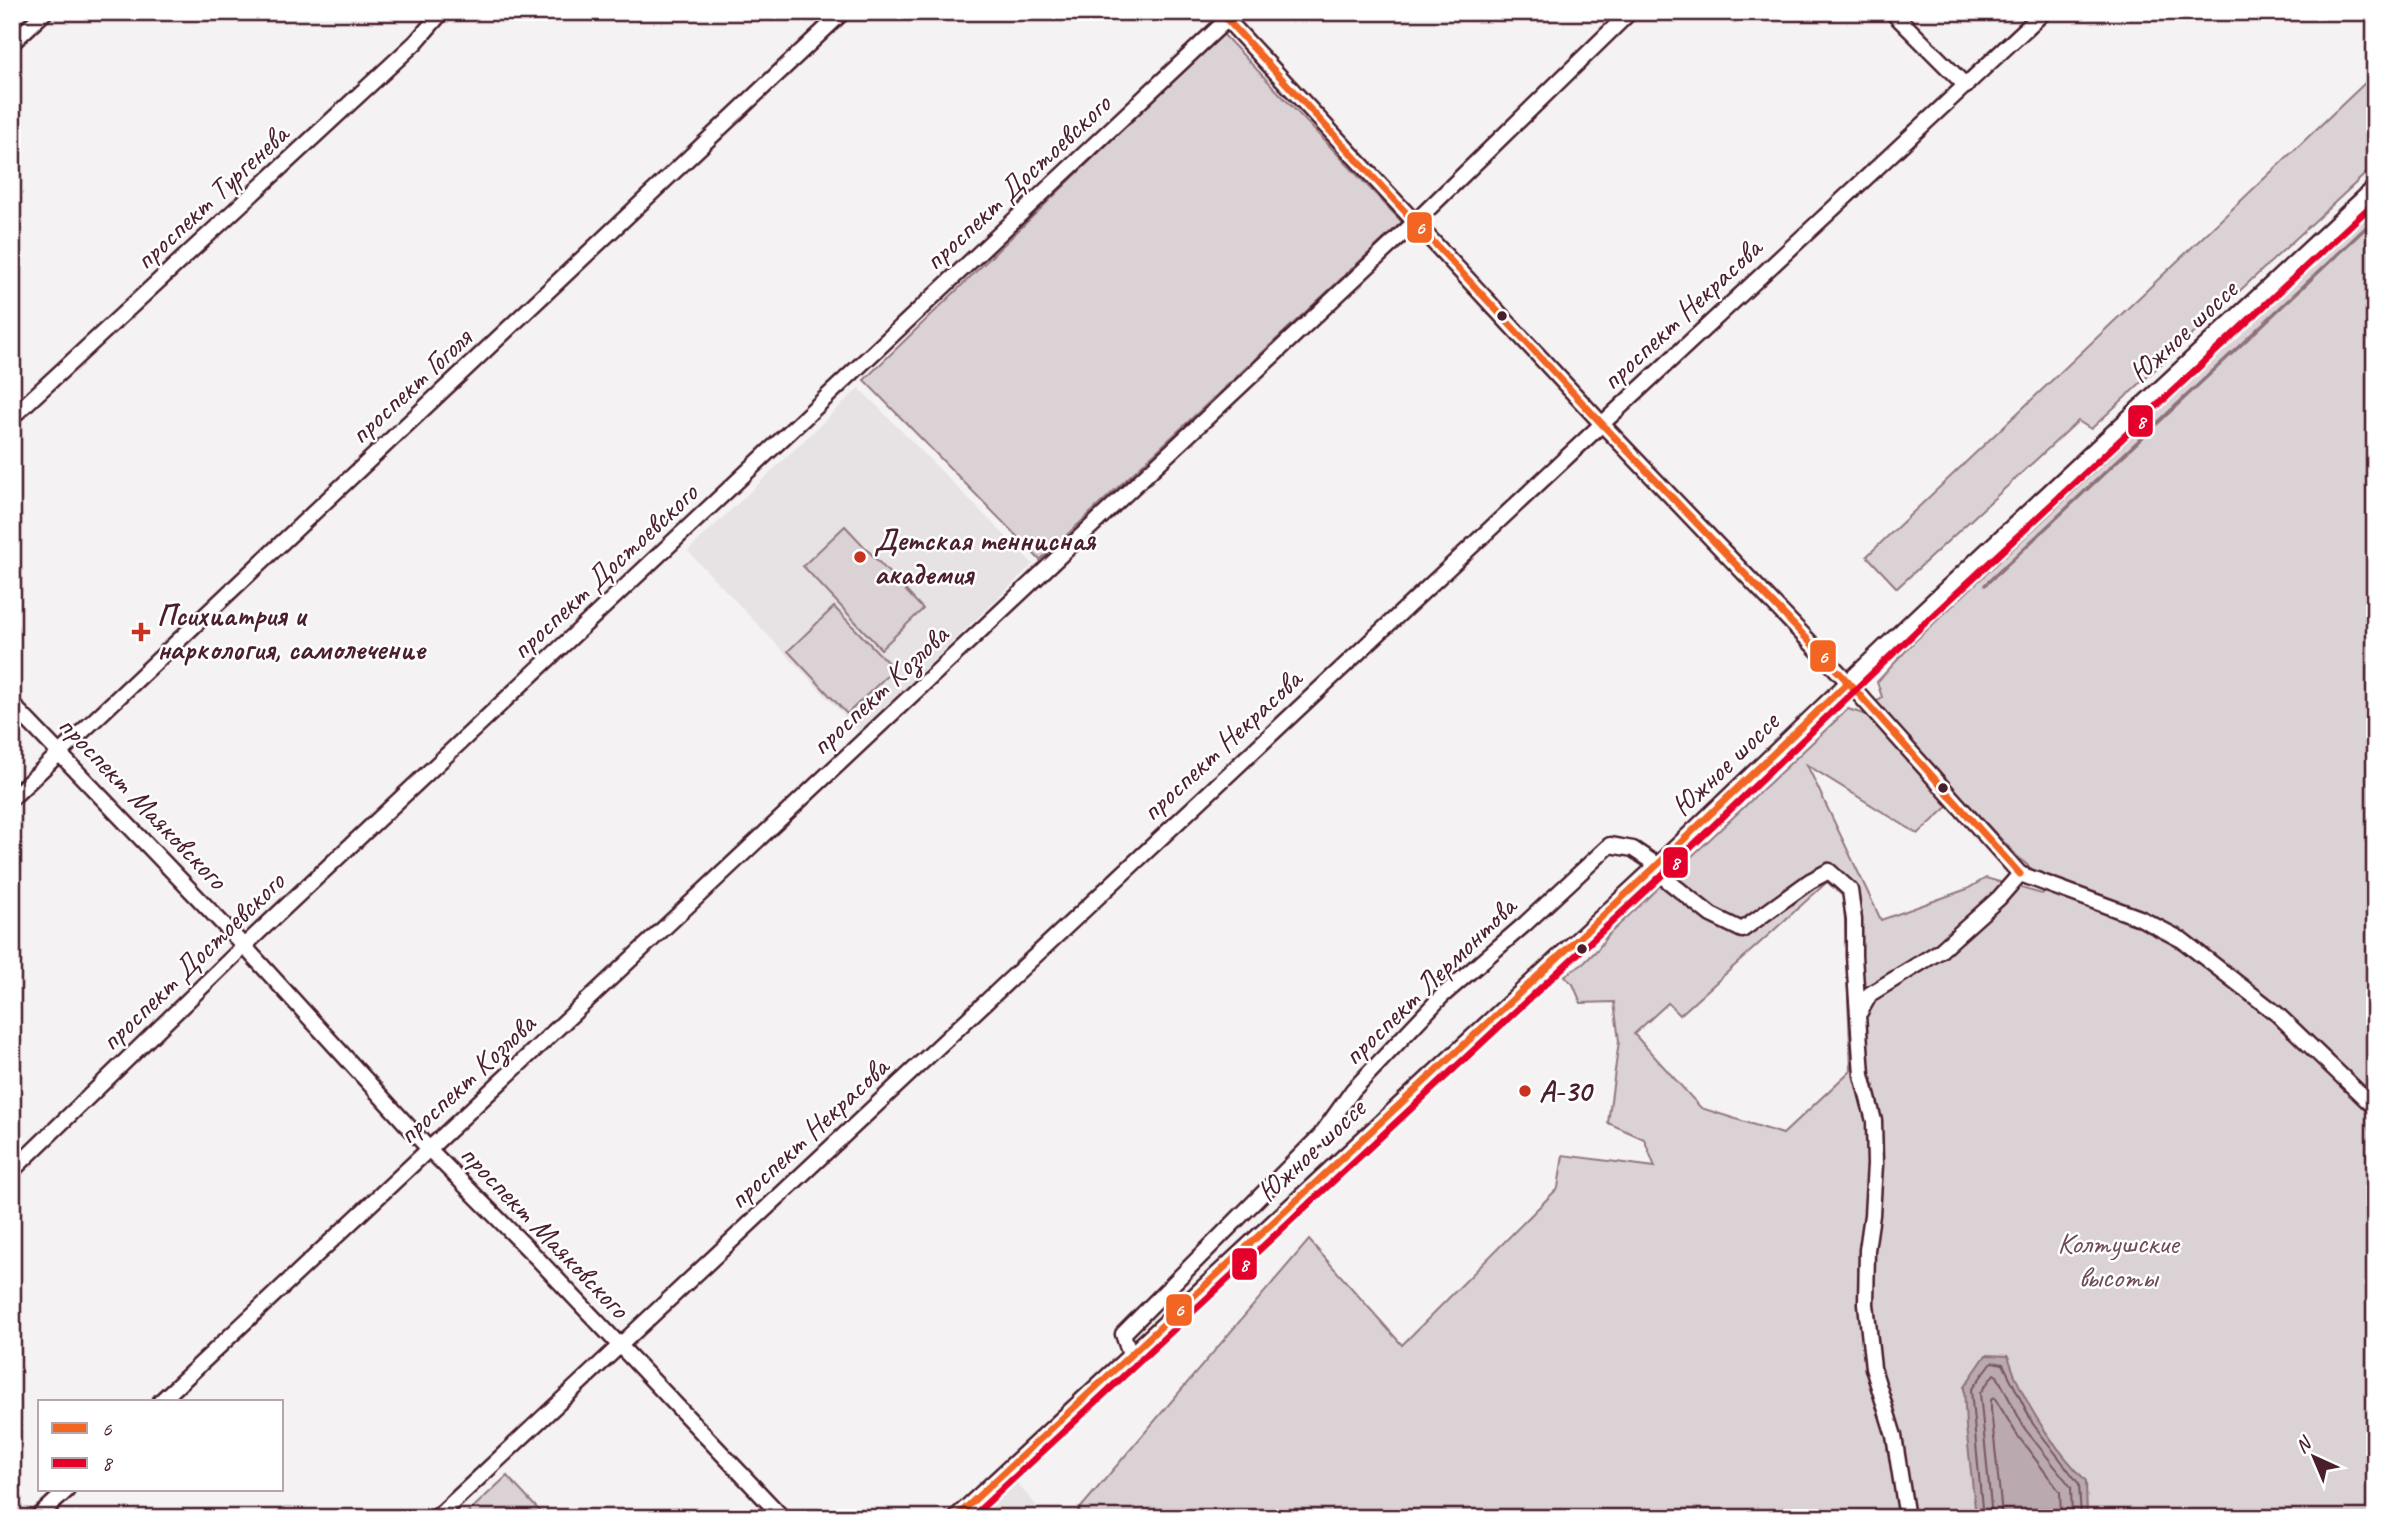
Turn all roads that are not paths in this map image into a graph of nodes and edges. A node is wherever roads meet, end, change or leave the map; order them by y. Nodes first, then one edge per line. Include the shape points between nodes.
1 (45, 12) edge
2 (442, 12) edge
3 (843, 12) edge
4 (1630, 12) edge
5 (1892, 12) edge
6 (2044, 12) edge
7 (1228, 15) edge
8 (12, 43) edge
9 (1966, 86) junction
10 (2375, 187) edge
11 (1415, 222) junction
12 (12, 417) edge
13 (1602, 424) junction
14 (1848, 682) junction
15 (12, 704) edge
16 (60, 754) junction
17 (12, 798) edge
18 (1655, 867) junction
19 (2020, 874) junction
20 (244, 946) junction
21 (1859, 1013) junction
22 (2375, 1108) edge
23 (429, 1149) junction
24 (12, 1171) edge
25 (620, 1346) junction
26 (1130, 1354) junction
27 (162, 1400) edge
28 (65, 1492) edge
29 (37, 1518) edge
30 (436, 1518) edge
31 (783, 1518) edge
32 (955, 1518) edge
33 (1907, 1518) edge

1 - 8 street
2 - 12 street, проспект Тургенева via 416,42
3 - 16 street, проспект Гоголя
4 - 11 street, проспект Козлова
5 - 9 street
6 - 9 street, проспект Некрасова
7 - 11 street
7 - 20 street, проспект Достоевского
9 - 13 street, проспект Некрасова
10 - 14 street, Южное шоссе
11 - 13 street
11 - 23 street, проспект Козлова
13 - 14 street
13 - 25 street, проспект Некрасова
14 - 18 street, Южное шоссе
14 - 19 street
15 - 16 street, проспект Маяковского
16 - 17 street, проспект Гоголя
16 - 20 street, проспект Маяковского
18 - 21 street via 1711,915 1742,930 1829,871 1850,890
18 - 26 street, Южное шоссе
18 - 26 street, проспект Лермонтова via 1633,849 1610,845 1442,996 1353,1090 1320,1136 1122,1334
19 - 21 street via 1940,951 1870,993
19 - 22 street via 2140,918 2182,940 2277,1014
20 - 23 street, проспект Маяковского
20 - 24 street, проспект Достоевского
21 - 33 street via 1862,1075 1874,1121 1866,1304 1873,1368 1894,1436
23 - 25 street, проспект Маяковского
23 - 27 street, проспект Козлова
25 - 30 street, проспект Некрасова
25 - 31 street, проспект Маяковского
26 - 32 street, Южное шоссе
28 - 29 street

